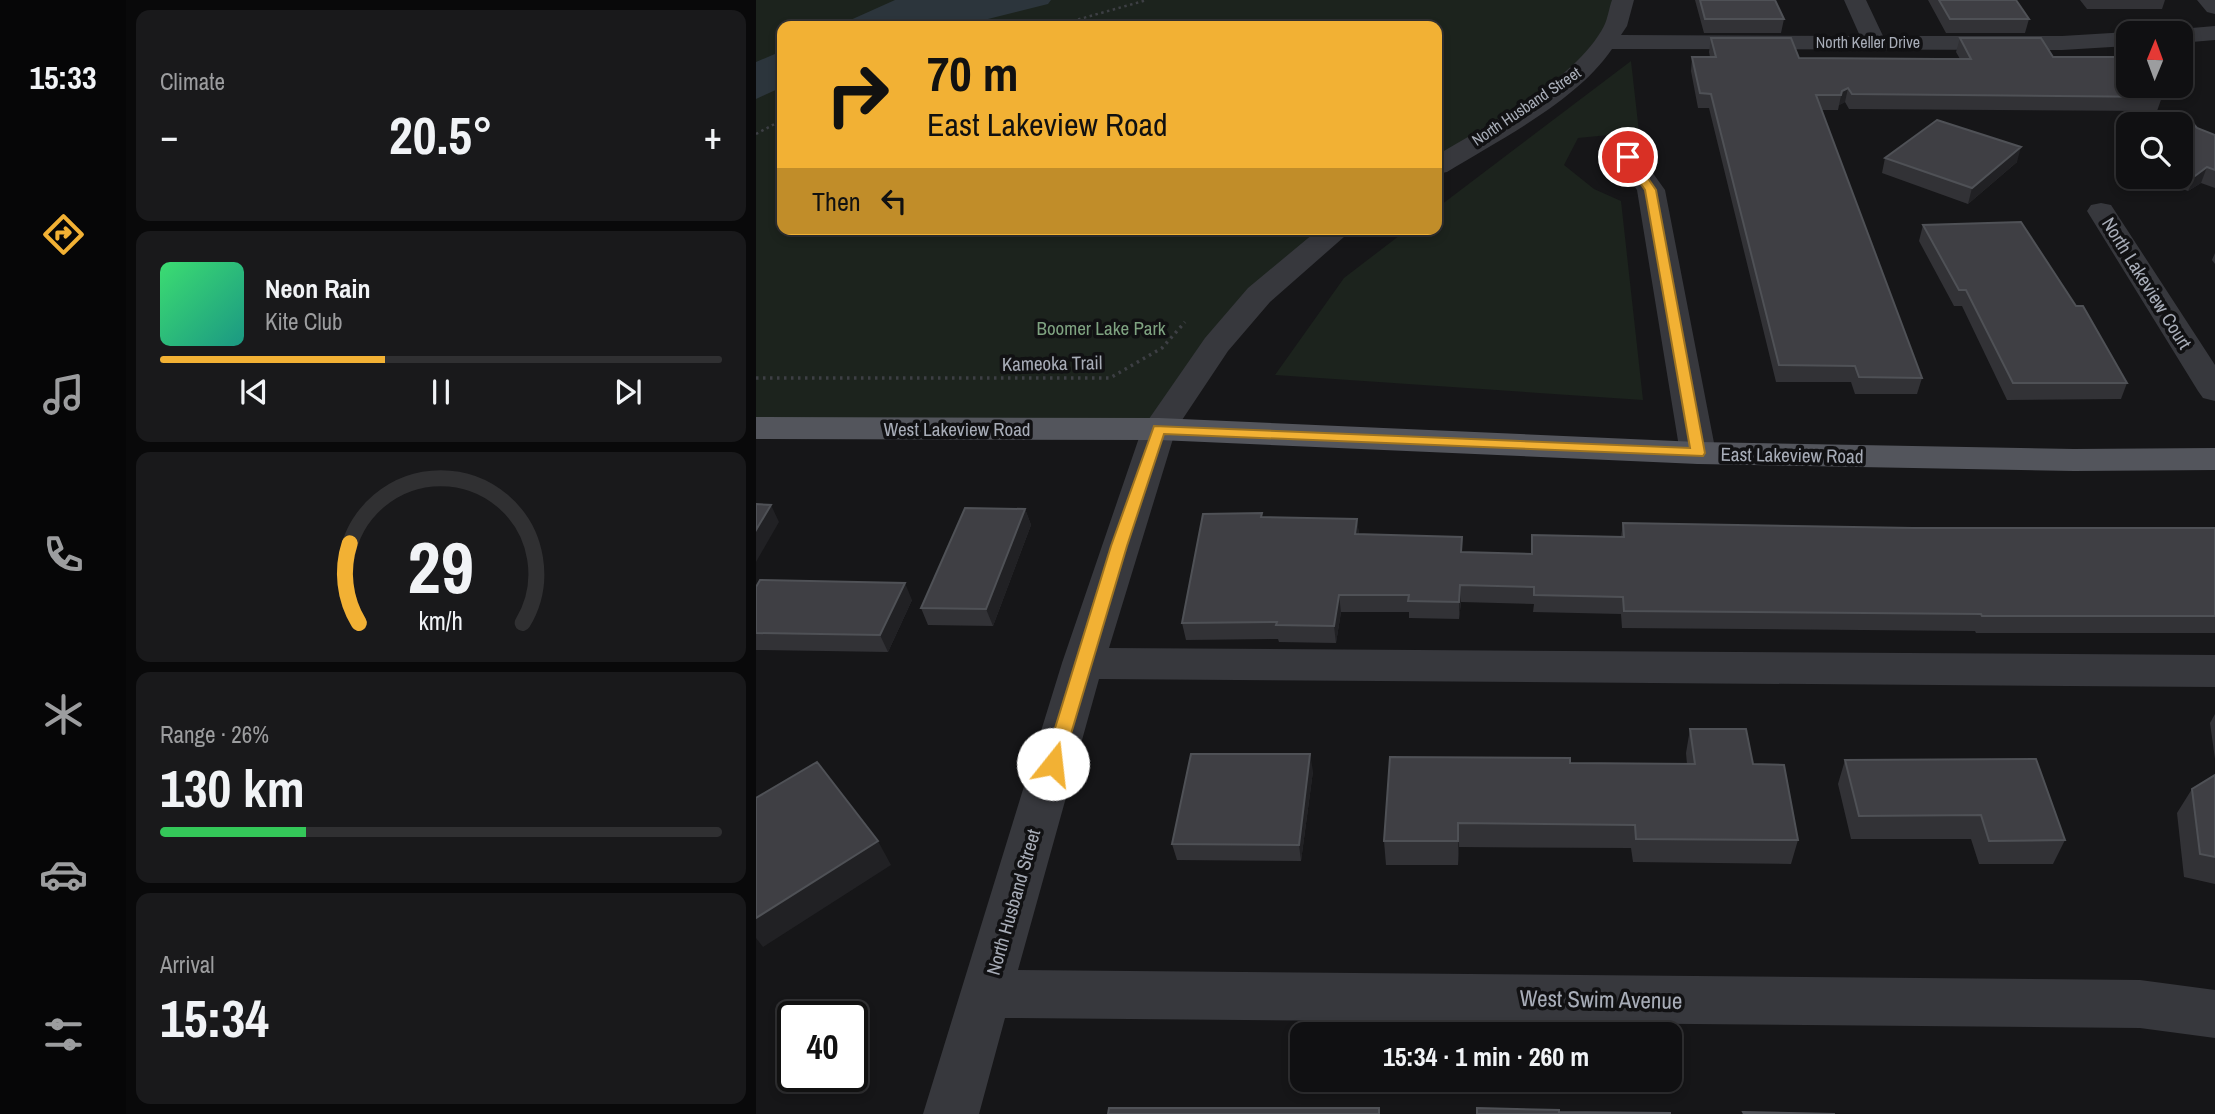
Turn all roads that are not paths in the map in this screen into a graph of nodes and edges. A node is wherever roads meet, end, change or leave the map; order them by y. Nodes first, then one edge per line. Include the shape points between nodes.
1 (1623, 0) edge
2 (1855, 0) edge
3 (2208, 0) edge
4 (2215, 7) edge
5 (2215, 33) edge
6 (2193, 35) edge
7 (2116, 40) edge
8 (1607, 42) junction
9 (1875, 42) junction
10 (1628, 157) dead end
11 (1442, 163) edge
12 (2101, 211) dead end
13 (1330, 235) edge
14 (2215, 391) edge
15 (756, 428) edge
16 (1159, 429) junction
17 (1698, 453) junction
18 (2215, 459) edge
19 (1083, 663) junction
20 (2215, 671) edge
21 (986, 994) junction
22 (2215, 1014) edge
23 (951, 1114) edge

1 - 8 street, North Husband Street
2 - 9 street
3 - 4 street
5 - 6 street
7 - 9 street, North Keller Drive
8 - 9 street, North Keller Drive
8 - 11 street, North Husband Street via 1557,89
10 - 17 street via 1651,190
12 - 14 street, North Lakeview Court
13 - 16 street, North Husband Street via 1259,295 1216,345
15 - 16 main road, West Lakeview Road
16 - 17 main road, East Lakeview Road
16 - 19 street, North Husband Street
17 - 18 main road, East Lakeview Road
19 - 20 street
19 - 21 street, North Husband Street
21 - 22 street, West Swim Avenue via 2140,1004
21 - 23 street, North Husband Street

